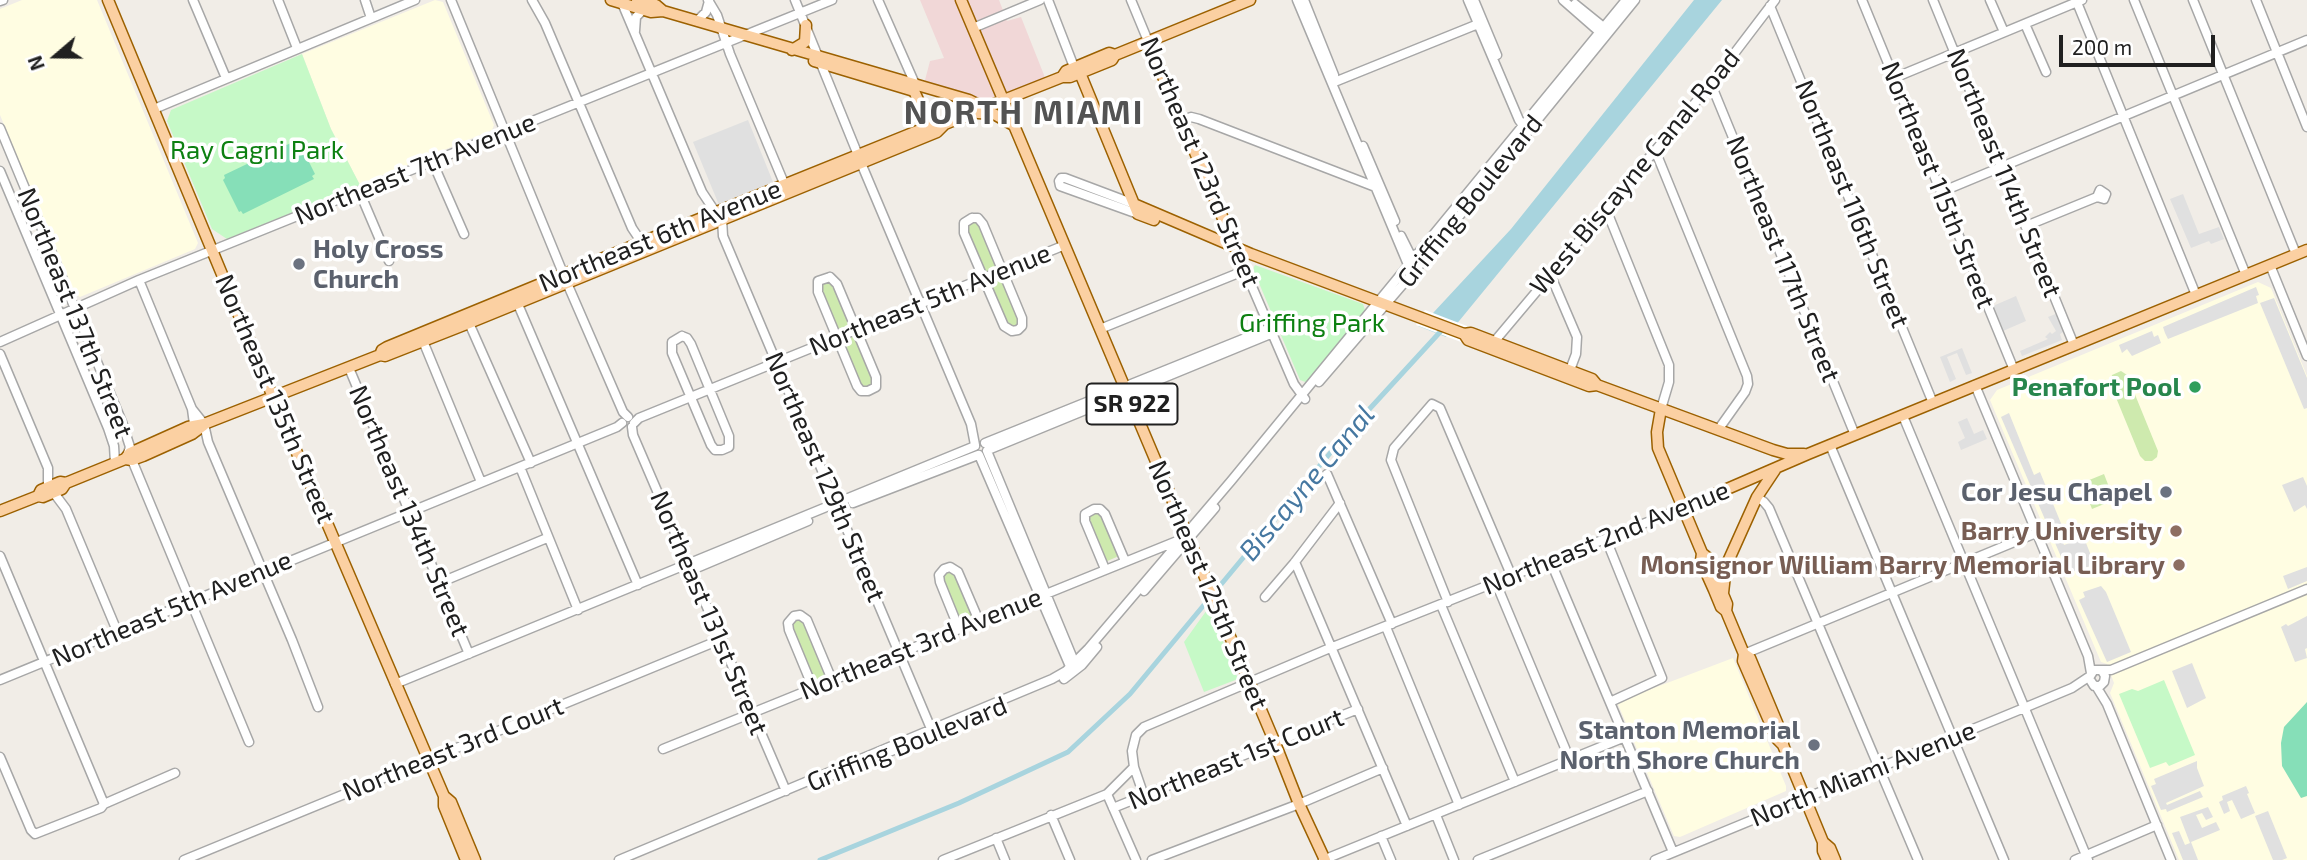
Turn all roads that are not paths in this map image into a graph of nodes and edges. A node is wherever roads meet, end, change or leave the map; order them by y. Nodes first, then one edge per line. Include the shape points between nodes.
1 (108, 0) edge
2 (193, 0) edge
3 (278, 0) edge
4 (365, 0) edge
5 (415, 0) edge
6 (451, 0) edge
7 (532, 0) edge
8 (611, 0) edge
9 (637, 0) edge
10 (708, 0) edge
11 (795, 0) edge
12 (832, 0) edge
13 (878, 0) edge
14 (961, 0) edge
15 (1040, 0) edge
16 (1048, 0) edge
17 (1131, 0) edge
18 (1250, 0) edge
19 (1297, 0) edge
20 (1304, 0) edge
21 (1468, 0) edge
22 (1474, 0) edge
23 (1563, 0) edge
24 (1570, 0) edge
25 (1626, 0) edge
26 (1635, 0) edge
27 (1862, 0) edge
28 (1933, 0) edge
29 (1990, 0) edge
30 (2134, 0) edge
31 (2193, 0) edge
32 (2256, 0) edge
33 (2078, 1) edge
34 (622, 3) junction
35 (1772, 3) edge
36 (643, 10) junction
37 (663, 11) junction
38 (801, 13) junction
39 (371, 18) junction
40 (697, 20) junction
41 (1480, 23) junction
42 (2025, 24) junction
43 (806, 25) junction
44 (721, 28) junction
45 (973, 28) junction
46 (635, 31) junction
47 (1604, 32) junction
48 (2004, 32) junction
49 (745, 34) junction
50 (2307, 40) edge
51 (1148, 41) junction
52 (726, 43) junction
53 (297, 48) junction
54 (792, 50) junction
55 (2277, 52) junction
56 (1955, 54) junction
57 (820, 59) junction
58 (904, 61) junction
59 (1077, 70) junction
60 (2046, 72) dead end
61 (653, 73) junction
62 (2223, 74) junction
63 (226, 78) junction
64 (894, 78) junction
65 (1894, 78) junction
66 (1332, 80) junction
67 (1711, 83) junction
68 (915, 88) junction
69 (2173, 96) junction
70 (1004, 100) junction
71 (579, 103) junction
72 (985, 108) junction
73 (153, 109) junction
74 (974, 112) junction
75 (2123, 116) junction
76 (1181, 121) junction
77 (945, 124) junction
78 (930, 126) junction
79 (1015, 126) junction
80 (1527, 126) junction
81 (2307, 127) edge
82 (0, 128) edge
83 (505, 132) junction
84 (1655, 150) junction
85 (860, 159) junction
86 (433, 163) junction
87 (2001, 167) junction
88 (0, 171) edge
89 (1373, 186) junction
90 (786, 189) junction
91 (1941, 192) junction
92 (360, 193) junction
93 (2097, 197) dead end
94 (1136, 209) junction
95 (1606, 209) junction
96 (715, 218) junction
97 (1222, 220) junction
98 (2026, 226) junction
99 (632, 228) junction
100 (464, 234) dead end
101 (1205, 235) junction
102 (45, 237) junction
103 (642, 243) junction
104 (31, 244) junction
105 (1065, 244) junction
106 (631, 247) junction
107 (1235, 247) junction
108 (2307, 250) edge
109 (212, 251) junction
110 (2296, 254) junction
111 (388, 261) dead end
112 (1410, 262) junction
113 (2270, 265) junction
114 (1003, 270) junction
115 (1246, 270) junction
116 (1415, 270) junction
117 (1550, 274) junction
118 (2246, 275) junction
119 (984, 278) junction
120 (566, 279) junction
121 (139, 281) junction
122 (2196, 295) junction
123 (517, 302) junction
124 (921, 303) junction
125 (1381, 303) junction
126 (74, 309) junction
127 (60, 316) junction
128 (470, 323) junction
129 (432, 328) junction
130 (1100, 329) junction
131 (856, 330) junction
132 (1272, 330) junction
133 (1464, 334) junction
134 (837, 338) junction
135 (423, 341) junction
136 (0, 342) edge
137 (1494, 342) junction
138 (2074, 345) junction
139 (0, 354) edge
140 (380, 355) junction
141 (2307, 356) edge
142 (774, 364) junction
143 (349, 368) junction
144 (1570, 370) junction
145 (2014, 370) junction
146 (103, 379) junction
147 (89, 385) junction
148 (1597, 385) junction
149 (1975, 386) junction
150 (710, 390) junction
151 (1126, 390) junction
152 (273, 397) junction
153 (1303, 397) junction
154 (690, 398) junction
155 (1933, 403) junction
156 (1661, 409) junction
157 (1903, 416) junction
158 (628, 423) junction
159 (199, 426) junction
160 (1718, 430) junction
161 (1855, 435) junction
162 (578, 442) junction
163 (1830, 445) junction
164 (981, 448) junction
165 (1775, 451) junction
166 (1808, 454) junction
167 (124, 461) junction
168 (531, 463) junction
169 (520, 467) junction
170 (48, 468) junction
171 (1771, 471) junction
172 (1327, 474) dead end
173 (481, 482) junction
174 (63, 483) junction
175 (51, 490) junction
176 (1756, 497) junction
177 (1340, 503) junction
178 (835, 507) junction
179 (1683, 508) junction
180 (66, 509) junction
181 (0, 511) edge
182 (409, 512) junction
183 (2036, 533) junction
184 (1184, 537) junction
185 (547, 538) junction
186 (1605, 539) junction
187 (336, 541) junction
188 (1702, 553) junction
189 (0, 556) edge
190 (1550, 560) junction
191 (1125, 561) junction
192 (1295, 562) junction
193 (1964, 563) junction
194 (688, 564) junction
195 (1105, 569) junction
196 (263, 571) junction
197 (1512, 577) junction
198 (439, 583) junction
199 (1496, 583) junction
200 (638, 585) junction
201 (2307, 590) edge
202 (1723, 593) junction
203 (1892, 593) junction
204 (1042, 595) junction
205 (2307, 595) edge
206 (1265, 597) dead end
207 (191, 602) junction
208 (1444, 604) junction
209 (2267, 609) junction
210 (578, 610) junction
211 (1726, 611) junction
212 (979, 621) junction
213 (1816, 623) junction
214 (1389, 625) junction
215 (959, 629) junction
216 (117, 631) junction
217 (722, 639) junction
218 (1331, 648) junction
219 (469, 654) junction
220 (897, 654) junction
221 (1744, 654) junction
222 (46, 662) junction
223 (1074, 668) junction
224 (2097, 678) junction
225 (0, 680) edge
226 (832, 680) junction
227 (1249, 682) junction
228 (395, 684) junction
229 (813, 688) junction
230 (1610, 702) junction
231 (318, 707) dead end
232 (2024, 708) junction
233 (1359, 709) junction
234 (753, 713) junction
235 (929, 732) junction
236 (1625, 737) junction
237 (1952, 738) junction
238 (249, 742) dead end
239 (1275, 743) junction
240 (663, 749) dead end
241 (0, 757) edge
242 (428, 760) junction
243 (1570, 760) junction
244 (1133, 767) junction
245 (1383, 768) junction
246 (1879, 768) junction
247 (175, 772) dead end
248 (1515, 782) junction
249 (786, 791) junction
250 (1648, 792) junction
251 (1107, 794) junction
252 (444, 796) junction
253 (1144, 796) junction
254 (1805, 799) junction
255 (104, 804) junction
256 (1299, 804) junction
257 (1459, 805) junction
258 (1114, 808) junction
259 (1051, 815) junction
260 (1436, 815) junction
261 (2157, 825) junction
262 (1407, 826) junction
263 (1381, 835) junction
264 (996, 838) junction
265 (1824, 842) junction
266 (1673, 852) junction
267 (2087, 858) edge
268 (184, 860) edge
269 (466, 860) edge
270 (475, 860) edge
271 (619, 860) edge
272 (943, 860) edge
273 (1005, 860) edge
274 (1070, 860) edge
275 (1136, 860) edge
276 (1152, 860) edge
277 (1324, 860) edge
278 (1391, 860) edge
279 (1454, 860) edge
280 (1478, 860) edge
281 (1655, 860) edge
282 (1827, 860) edge
283 (1835, 860) edge
284 (1918, 860) edge
285 (2004, 860) edge
286 (2075, 860) edge
287 (2171, 860) edge

1 - 73 main road, Northeast 135th Street
2 - 63 street
3 - 53 street
4 - 39 street
5 - 39 street
6 - 83 street, Northeast 131st Street
7 - 71 street
8 - 34 main road
9 - 37 main road
10 - 40 street via 706,12
10 - 44 street
11 - 38 street
12 - 38 street, Northeast 7th Avenue
13 - 58 street
14 - 45 main road, Northeast 125th Street / SR 922
15 - 45 street
16 - 59 street
17 - 51 street, Northeast 123rd Street
18 - 51 main road, Northeast 6th Avenue
19 - 66 street
20 - 66 street
21 - 41 street
22 - 41 street
23 - 47 street
24 - 47 street
25 - 47 street, Griffing Boulevard
26 - 47 street, Griffing Boulevard
27 - 65 street, Northeast 115th Street
28 - 56 street, Northeast 114th Street
29 - 48 street
30 - 69 street
31 - 62 street
32 - 55 street
33 - 42 street
33 - 75 street
34 - 36 main road
34 - 46 street, Northeast 129th Street
35 - 67 street, West Biscayne Canal Road
35 - 155 street, Northeast 116th Street
36 - 37 main road
36 - 46 street via 636,18
37 - 40 main road
38 - 43 street
38 - 49 street, Northeast 7th Avenue
39 - 53 street
40 - 44 main road
41 - 66 street
41 - 80 street
42 - 48 street
42 - 60 street
43 - 54 main road via 806,40
43 - 57 street
44 - 49 main road
44 - 52 street
45 - 70 main road, Northeast 125th Street / SR 922
46 - 61 street, Northeast 129th Street
47 - 80 street, Griffing Boulevard
48 - 56 street
49 - 52 street, Northeast 7th Avenue
49 - 54 main road
50 - 55 street
51 - 59 main road, Northeast 6th Avenue via 1112,60
51 - 76 main road, Northeast 123rd Street
52 - 61 street, Northeast 7th Avenue
52 - 90 street
53 - 63 street
54 - 57 main road via 807,59
55 - 62 street
55 - 81 street
56 - 65 street
56 - 87 street, Northeast 114th Street
57 - 64 main road
57 - 68 main road
57 - 85 street
58 - 64 street
58 - 68 street
59 - 70 main road, Northeast 6th Avenue
59 - 94 main road
61 - 71 street, Northeast 7th Avenue
61 - 96 street, Northeast 129th Street
62 - 69 street
62 - 110 street
63 - 73 street
64 - 68 main road
65 - 91 street, Northeast 115th Street
66 - 89 street
66 - 112 street
67 - 84 street, West Biscayne Canal Road
67 - 161 street, Northeast 117th Street
68 - 72 main road
68 - 78 main road
69 - 75 street
69 - 118 street
70 - 72 main road, Northeast 6th Avenue
70 - 79 main road, Northeast 125th Street / SR 922
71 - 83 street, Northeast 7th Avenue
71 - 99 street
72 - 74 main road, Northeast 6th Avenue
73 - 109 main road, Northeast 135th Street
74 - 77 main road, Northeast 6th Avenue
74 - 79 main road via 994,114
75 - 87 street
75 - 122 street
76 - 89 street via 1199,119
76 - 97 main road, Northeast 123rd Street
77 - 78 main road, Northeast 6th Avenue
77 - 85 main road, Northeast 6th Avenue via 937,132
78 - 85 main road, Northeast 6th Avenue
79 - 105 main road, Northeast 125th Street / SR 922
80 - 112 street, Griffing Boulevard
80 - 116 street, Griffing Boulevard
82 - 102 street, Northeast 137th Street
83 - 86 street, Northeast 7th Avenue
83 - 120 street, Northeast 131st Street
84 - 95 street, West Biscayne Canal Road
84 - 160 street via 1747,376 1745,392
85 - 90 main road, Northeast 6th Avenue
85 - 90 main road, Northeast 6th Avenue
85 - 124 street
86 - 92 street, Northeast 7th Avenue
86 - 100 street
87 - 91 street
87 - 98 street, Northeast 114th Street
88 - 104 street, Northeast 137th Street
89 - 112 street
90 - 96 main road, Northeast 6th Avenue
90 - 96 main road, Northeast 6th Avenue via 729,208
91 - 145 street, Northeast 115th Street
92 - 109 street, Northeast 7th Avenue
92 - 111 street
93 - 98 street
94 - 94 street via 1065,178 1059,181 1062,187
94 - 101 main road via 1183,231
95 - 117 street, West Biscayne Canal Road
95 - 156 street via 1669,365
96 - 103 main road, Northeast 6th Avenue
96 - 120 main road, Northeast 6th Avenue
96 - 142 street, Northeast 129th Street
97 - 101 main road via 1216,230
97 - 107 main road, Northeast 123rd Street
98 - 138 street, Northeast 114th Street
99 - 103 street
99 - 106 street
101 - 107 main road
102 - 104 street
102 - 126 street, Northeast 137th Street
103 - 106 main road, Northeast 6th Avenue
104 - 127 street, Northeast 137th Street
105 - 114 street, Northeast 5th Avenue
105 - 130 main road, Northeast 125th Street / SR 922
106 - 120 main road, Northeast 6th Avenue
107 - 115 street, Northeast 123rd Street
107 - 125 main road
108 - 110 main road, Northeast 2nd Avenue
109 - 121 street, Northeast 7th Avenue
109 - 152 main road, Northeast 135th Street
110 - 113 main road, Northeast 2nd Avenue
112 - 116 street
112 - 125 street, Griffing Boulevard
113 - 118 main road, Northeast 2nd Avenue
113 - 141 street
114 - 119 street, Northeast 5th Avenue
114 - 119 street via 1022,318 1018,330 1004,326
114 - 119 street via 983,223 969,218 963,229
115 - 130 street
115 - 132 street, Northeast 123rd Street
116 - 125 street, Griffing Boulevard
117 - 137 street, West Biscayne Canal Road
117 - 144 street via 1577,337
118 - 122 main road, Northeast 2nd Avenue
119 - 124 street, Northeast 5th Avenue
120 - 123 main road, Northeast 6th Avenue
120 - 129 main road, Northeast 6th Avenue
120 - 158 street, Northeast 131st Street
121 - 126 street, Northeast 7th Avenue
121 - 159 street
122 - 138 main road, Northeast 2nd Avenue
123 - 128 main road, Northeast 6th Avenue
123 - 162 street
124 - 131 street, Northeast 5th Avenue
124 - 164 street
125 - 133 main road
125 - 153 street, Griffing Boulevard
126 - 127 street, Northeast 7th Avenue
126 - 146 street, Northeast 137th Street
127 - 136 street, Northeast 7th Avenue
127 - 147 street, Northeast 137th Street
128 - 135 main road, Northeast 6th Avenue
128 - 168 street
129 - 135 main road
129 - 140 main road, Northeast 6th Avenue via 383,349
130 - 151 main road, Northeast 125th Street / SR 922
131 - 134 street, Northeast 5th Avenue
131 - 134 street via 877,380 873,389 859,389
131 - 134 street via 835,280 824,277 817,288
132 - 151 street
132 - 153 street, Northeast 123rd Street
133 - 137 main road
133 - 148 main road via 1468,340 1589,386
134 - 142 street, Northeast 5th Avenue
135 - 140 main road, Northeast 6th Avenue
135 - 173 street
137 - 144 main road
138 - 145 main road, Northeast 2nd Avenue
139 - 170 street
140 - 143 main road, Northeast 6th Avenue
142 - 150 street, Northeast 5th Avenue
142 - 178 street, Northeast 129th Street
143 - 152 main road, Northeast 6th Avenue
143 - 182 street, Northeast 134th Street
144 - 148 main road
145 - 149 main road, Northeast 2nd Avenue
146 - 147 street
146 - 167 street, Northeast 137th Street via 130,447
147 - 167 street, Northeast 137th Street
148 - 156 main road
149 - 155 main road, Northeast 2nd Avenue
149 - 183 street
150 - 154 street, Northeast 5th Avenue
150 - 154 street via 730,438 724,450 713,448
150 - 154 street via 689,340 677,337 671,349
151 - 164 street
151 - 184 main road, Northeast 125th Street / SR 922
152 - 159 main road, Northeast 6th Avenue
152 - 187 main road, Northeast 135th Street
153 - 184 street, Griffing Boulevard
154 - 158 street, Northeast 5th Avenue
155 - 157 main road, Northeast 2nd Avenue
156 - 160 main road
156 - 179 main road via 1657,444
157 - 161 main road, Northeast 2nd Avenue
157 - 193 street
158 - 162 street, Northeast 5th Avenue
158 - 194 street, Northeast 131st Street
159 - 167 main road, Northeast 6th Avenue via 130,453
159 - 196 street
160 - 165 main road
161 - 163 main road, Northeast 2nd Avenue
162 - 168 street, Northeast 5th Avenue
162 - 200 street
163 - 166 main road, Northeast 2nd Avenue
163 - 203 street
164 - 178 street
164 - 204 street
165 - 166 main road
165 - 171 main road
166 - 171 main road, Northeast 2nd Avenue
167 - 174 main road, Northeast 6th Avenue
167 - 207 street, Northeast 137th Street
168 - 169 street, Northeast 5th Avenue
169 - 173 street, Northeast 5th Avenue
169 - 185 street
170 - 174 street
170 - 175 street
171 - 176 main road
171 - 179 main road, Northeast 2nd Avenue
172 - 177 street
173 - 182 street, Northeast 5th Avenue
174 - 175 main road, Northeast 6th Avenue via 62,489
174 - 180 street
175 - 180 street
175 - 181 main road, Northeast 6th Avenue
176 - 202 main road via 1725,571
176 - 213 street via 1769,508
177 - 192 street
177 - 214 street
178 - 194 street via 699,566
178 - 220 street, Northeast 129th Street
179 - 186 street, Northeast 2nd Avenue
179 - 188 main road
180 - 216 street
182 - 187 street, Northeast 5th Avenue
182 - 198 street, Northeast 134th Street
183 - 193 street
183 - 224 street
184 - 191 street, Northeast 3rd Avenue
184 - 223 street, Griffing Boulevard
184 - 227 main road, Northeast 125th Street / SR 922
185 - 198 street
185 - 210 street
186 - 190 street, Northeast 2nd Avenue
186 - 230 street via 1661,678
187 - 196 street, Northeast 5th Avenue
187 - 228 main road, Northeast 135th Street
188 - 202 main road
188 - 211 main road via 1701,561
189 - 222 street
190 - 197 street, Northeast 2nd Avenue
190 - 230 street
191 - 195 street, Northeast 3rd Avenue
191 - 195 street via 1105,514 1094,509 1087,512 1085,521
192 - 206 street
192 - 218 street
193 - 203 street
193 - 232 street
194 - 200 street
194 - 217 street, Northeast 131st Street
195 - 204 street, Northeast 3rd Avenue
196 - 207 street, Northeast 5th Avenue
196 - 231 street
197 - 199 street, Northeast 2nd Avenue
197 - 208 street via 1440,408 1432,404 1394,449 1391,460
198 - 219 street, Northeast 134th Street
199 - 208 street, Northeast 2nd Avenue
199 - 243 street
200 - 210 street
201 - 209 street, North Miami Avenue
202 - 211 main road
203 - 213 street
203 - 237 street
204 - 212 street, Northeast 3rd Avenue
204 - 223 street
205 - 209 street, North Miami Avenue
207 - 216 street, Northeast 5th Avenue
207 - 238 street, Northeast 137th Street
208 - 214 street, Northeast 2nd Avenue
208 - 248 street
209 - 224 street, North Miami Avenue
210 - 219 street
211 - 221 main road
212 - 215 street, Northeast 3rd Avenue
212 - 215 street via 958,572 947,568 941,571 940,582
213 - 221 street
213 - 246 street
214 - 218 street, Northeast 2nd Avenue
214 - 257 street
215 - 220 street, Northeast 3rd Avenue
216 - 222 street, Northeast 5th Avenue
217 - 234 street, Northeast 131st Street
217 - 242 street, Northeast 3rd Court
218 - 227 street, Northeast 2nd Avenue
218 - 233 street
219 - 228 street
220 - 226 street, Northeast 3rd Avenue
220 - 235 street, Northeast 129th Street
221 - 254 main road
222 - 225 street, Northeast 5th Avenue
222 - 255 street
223 - 235 street, Griffing Boulevard
224 - 232 street, North Miami Avenue
224 - 261 street
226 - 229 street, Northeast 3rd Avenue
226 - 229 street via 807,620 794,616 789,630
227 - 239 main road, Northeast 125th Street / SR 922
227 - 244 street, Northeast 2nd Avenue via 1144,727 1136,735
228 - 242 main road, Northeast 135th Street
229 - 234 street, Northeast 3rd Avenue
230 - 236 street
232 - 237 street, North Miami Avenue
232 - 267 street
233 - 239 street, Northeast 1st Court
233 - 245 street
234 - 240 street, Northeast 3rd Avenue
234 - 249 street, Northeast 131st Street
235 - 249 street, Griffing Boulevard
236 - 243 street
236 - 250 street
237 - 246 street, North Miami Avenue
237 - 285 street
239 - 253 street, Northeast 1st Court
239 - 256 main road, Northeast 125th Street / SR 922
241 - 255 street via 35,834
242 - 252 main road, Northeast 135th Street
242 - 268 street, Northeast 3rd Court
243 - 248 street
244 - 251 street
244 - 253 street
245 - 256 street
245 - 262 street
246 - 254 street, North Miami Avenue
246 - 284 street
247 - 255 street
248 - 257 street
249 - 271 street, Griffing Boulevard
250 - 266 street
250 - 280 street
251 - 258 street
251 - 259 street
252 - 269 main road, Northeast 135th Street
252 - 270 main road, Northeast 135th Street via 451,802
253 - 258 street, Northeast 1st Court
254 - 265 main road
254 - 266 street, North Miami Avenue
256 - 276 street
256 - 277 main road, Northeast 125th Street / SR 922
257 - 260 street
258 - 275 street
259 - 264 street
259 - 274 street
260 - 262 street
260 - 279 street
261 - 267 street
261 - 287 street
262 - 263 street
263 - 277 street
263 - 278 street
264 - 272 street
264 - 273 street
265 - 282 main road
265 - 283 main road
266 - 281 street, North Miami Avenue
267 - 286 street

